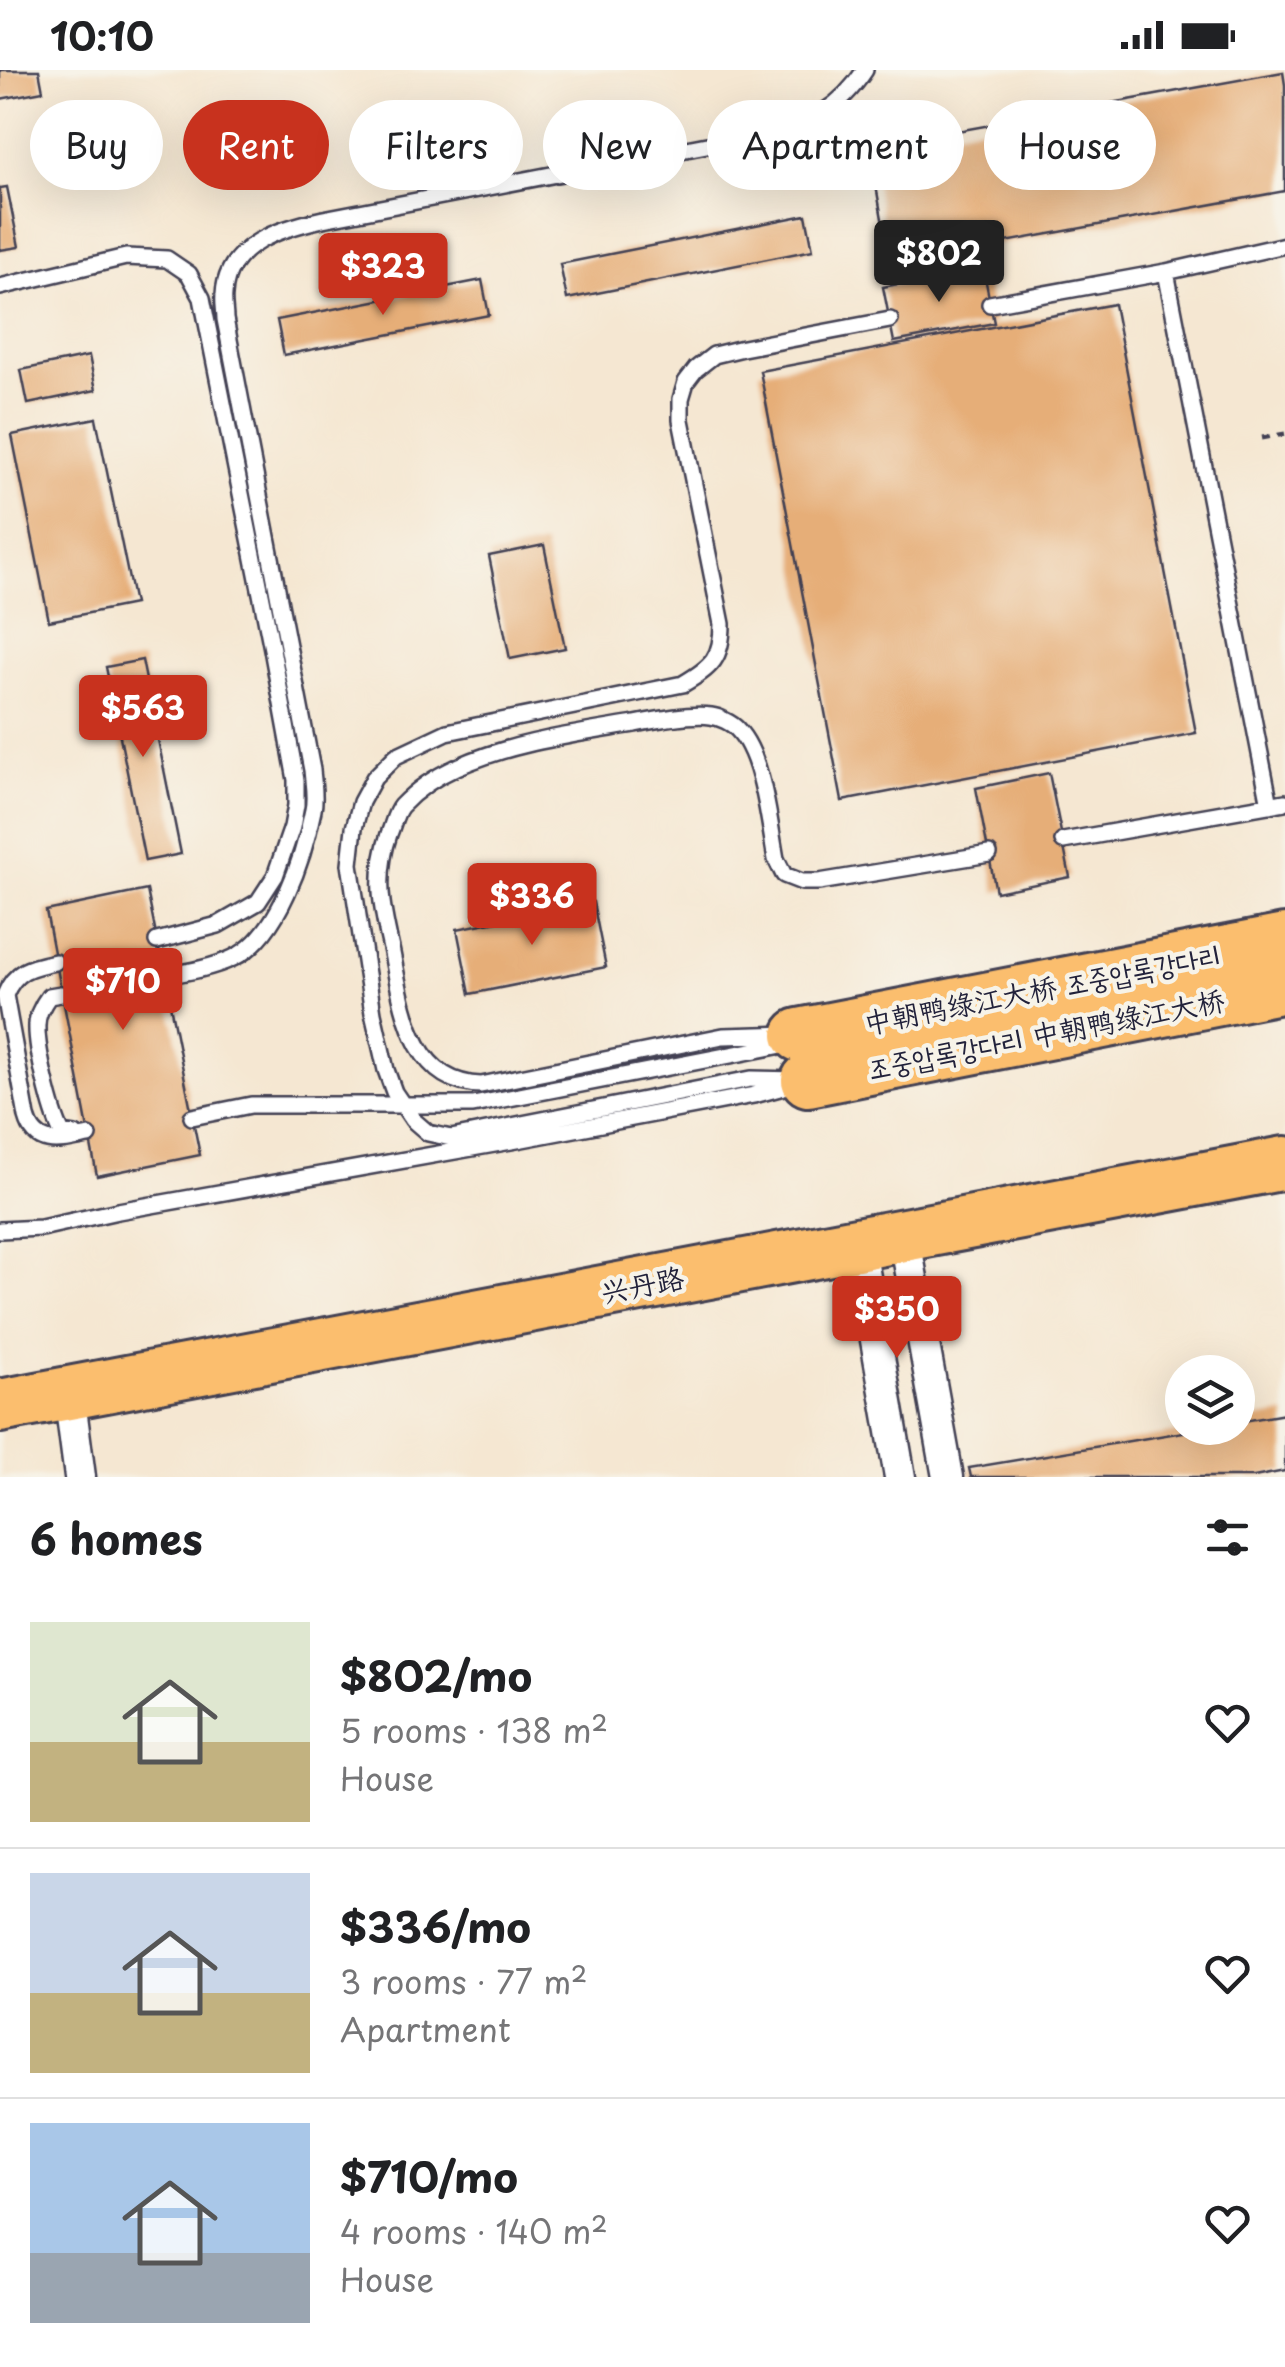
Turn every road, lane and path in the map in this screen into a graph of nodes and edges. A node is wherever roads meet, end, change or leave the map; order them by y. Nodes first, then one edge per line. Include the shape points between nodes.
1 (865, 70) edge
2 (1285, 245) edge
3 (1166, 272) junction
4 (0, 287) edge
5 (990, 304) dead end
6 (890, 320) dead end
7 (1285, 434) edge
8 (1262, 438) dead end
9 (1277, 804) edge
10 (1063, 841) dead end
11 (989, 854) dead end
12 (157, 941) dead end
13 (1285, 941) edge
14 (56, 962) dead end
15 (164, 976) dead end
16 (1285, 986) edge
17 (62, 994) dead end
18 (804, 1058) junction
19 (403, 1105) junction
20 (192, 1117) dead end
21 (1285, 1164) edge
22 (0, 1230) edge
23 (882, 1238) junction
24 (69, 1394) junction
25 (0, 1406) edge
26 (80, 1477) edge
27 (900, 1477) edge
28 (948, 1477) edge

1 - 15 lane via 825,113 800,124 323,218 283,228 241,254 228,274 225,319 314,807 276,916 258,939 235,958
2 - 3 lane
3 - 5 lane
3 - 9 lane
4 - 12 lane via 126,257 167,259 189,274 202,298 296,805 275,876 258,902 218,926
6 - 19 lane via 714,356 686,382 682,420 722,624 717,657 702,673 684,684 447,732 396,756 374,778 360,802 350,864 379,1042
7 - 8 path
9 - 10 lane
11 - 18 lane via 819,882 784,875 753,750 735,726 712,716 664,718 505,751 458,767 398,809 379,875 380,899 410,1032 448,1077 481,1085 723,1036 770,1033
13 - 18 highway, 中朝鸭绿江大桥 조중압록강다리
14 - 17 lane via 23,971 5,995 31,1130 58,1141 89,1136 62,1133 42,1062 36,1024 50,996
16 - 18 highway, 조중압록강다리 中朝鸭绿江大桥
18 - 19 lane via 782,1045 473,1105
18 - 19 lane via 750,1079 452,1138 428,1133
18 - 22 lane via 754,1095 41,1228
19 - 20 lane via 251,1104
21 - 23 highway, 兴丹路
23 - 24 highway, 兴丹路
23 - 27 street
23 - 28 street
24 - 25 highway, 兴丹路
24 - 26 street

